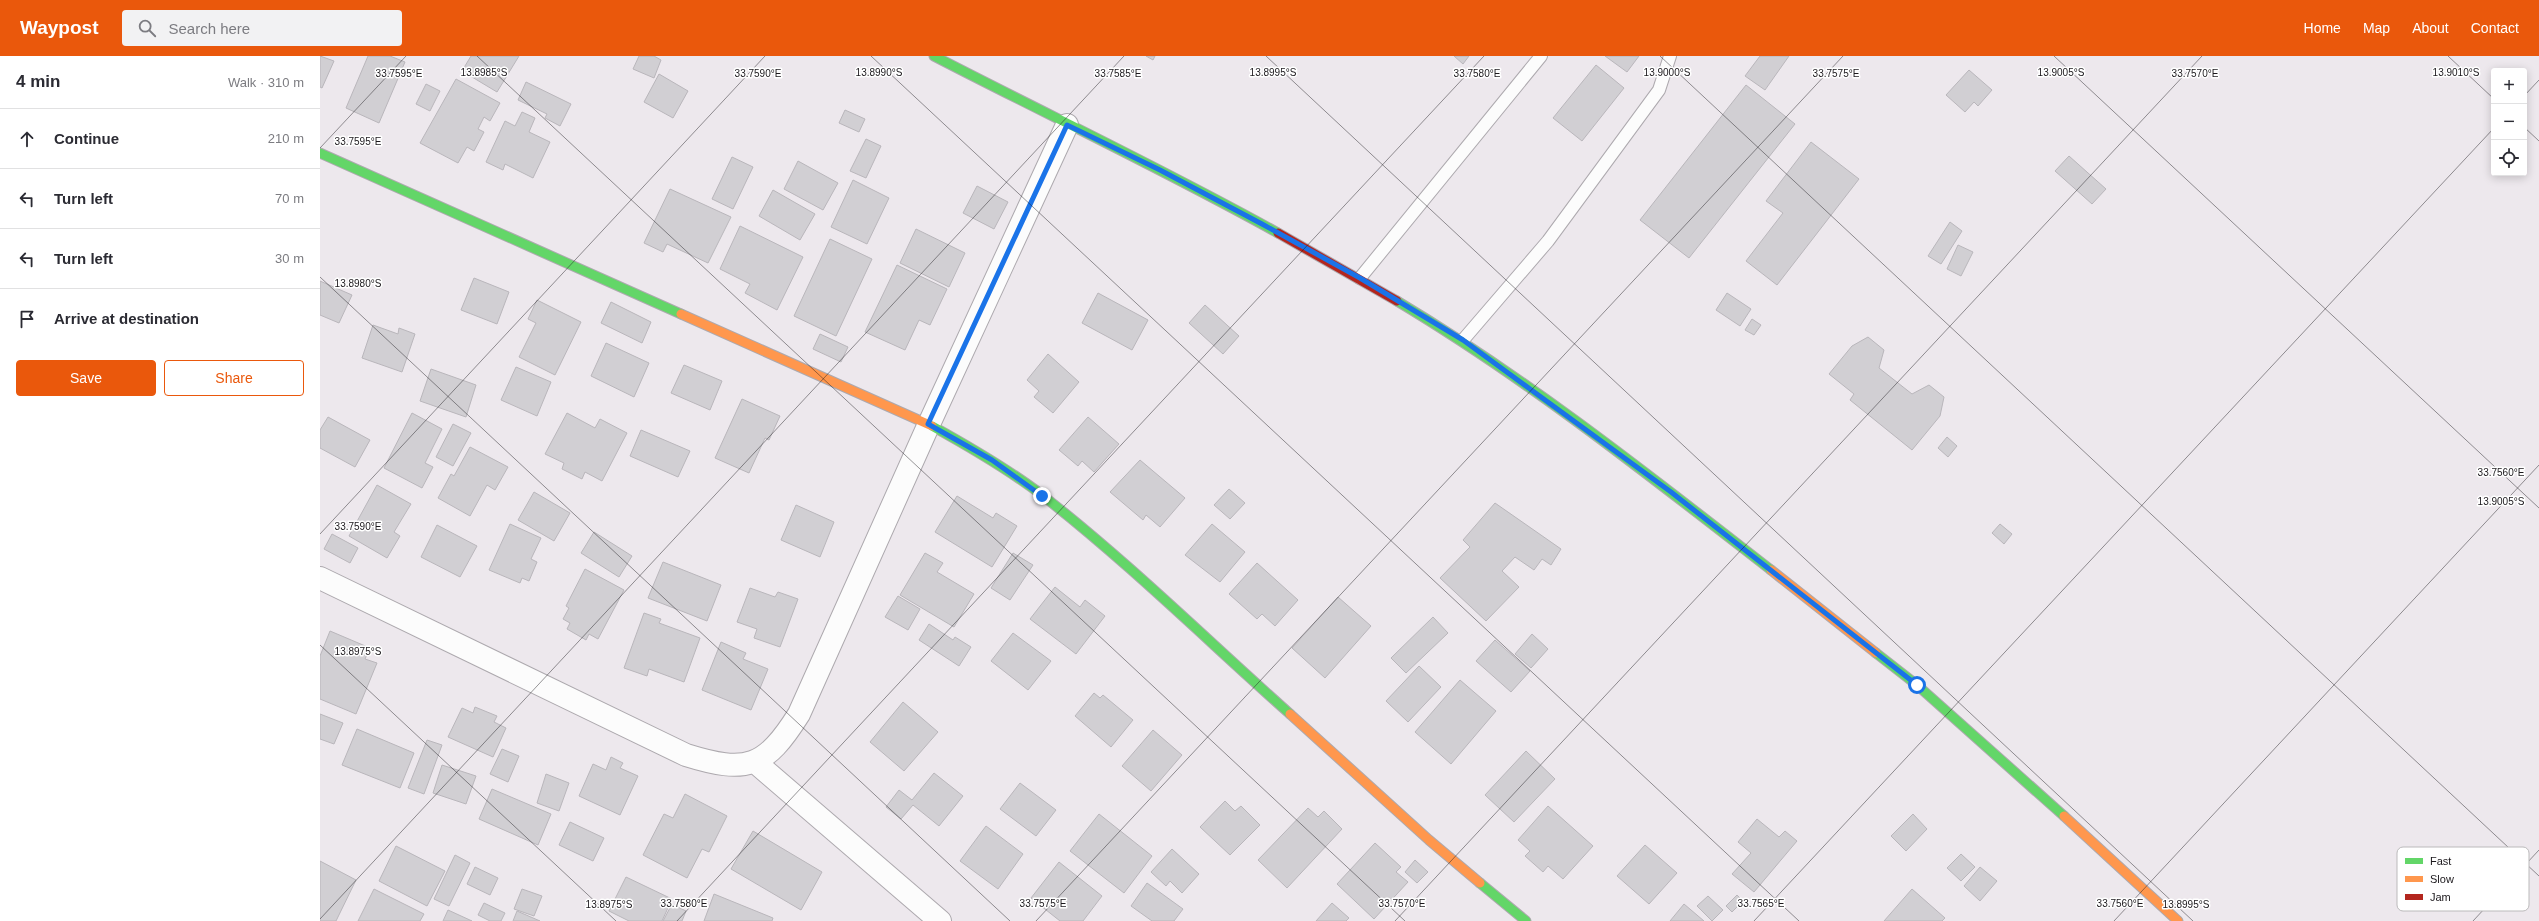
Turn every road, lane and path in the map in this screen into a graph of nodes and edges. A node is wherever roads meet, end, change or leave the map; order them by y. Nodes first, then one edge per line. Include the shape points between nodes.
1 (934, 56) edge
2 (1541, 56) edge
3 (1670, 56) edge
4 (1067, 125) junction
5 (320, 153) edge
6 (1360, 278) junction
7 (1463, 340) junction
8 (928, 424) junction
9 (320, 578) edge
10 (755, 762) junction
11 (940, 921) edge
12 (1526, 921) edge
13 (2178, 921) edge

1 - 4 main road
2 - 6 lane
3 - 7 lane via 1659,90 1548,241
4 - 6 main road via 1160,170
4 - 8 street
5 - 8 main road
6 - 7 main road
7 - 13 main road via 1671,492 1917,685 2054,806
8 - 10 street via 799,714 771,752
8 - 12 main road via 992,460 1048,500 1125,565 1430,840
9 - 10 street via 686,755 712,763 736,766
10 - 11 street

